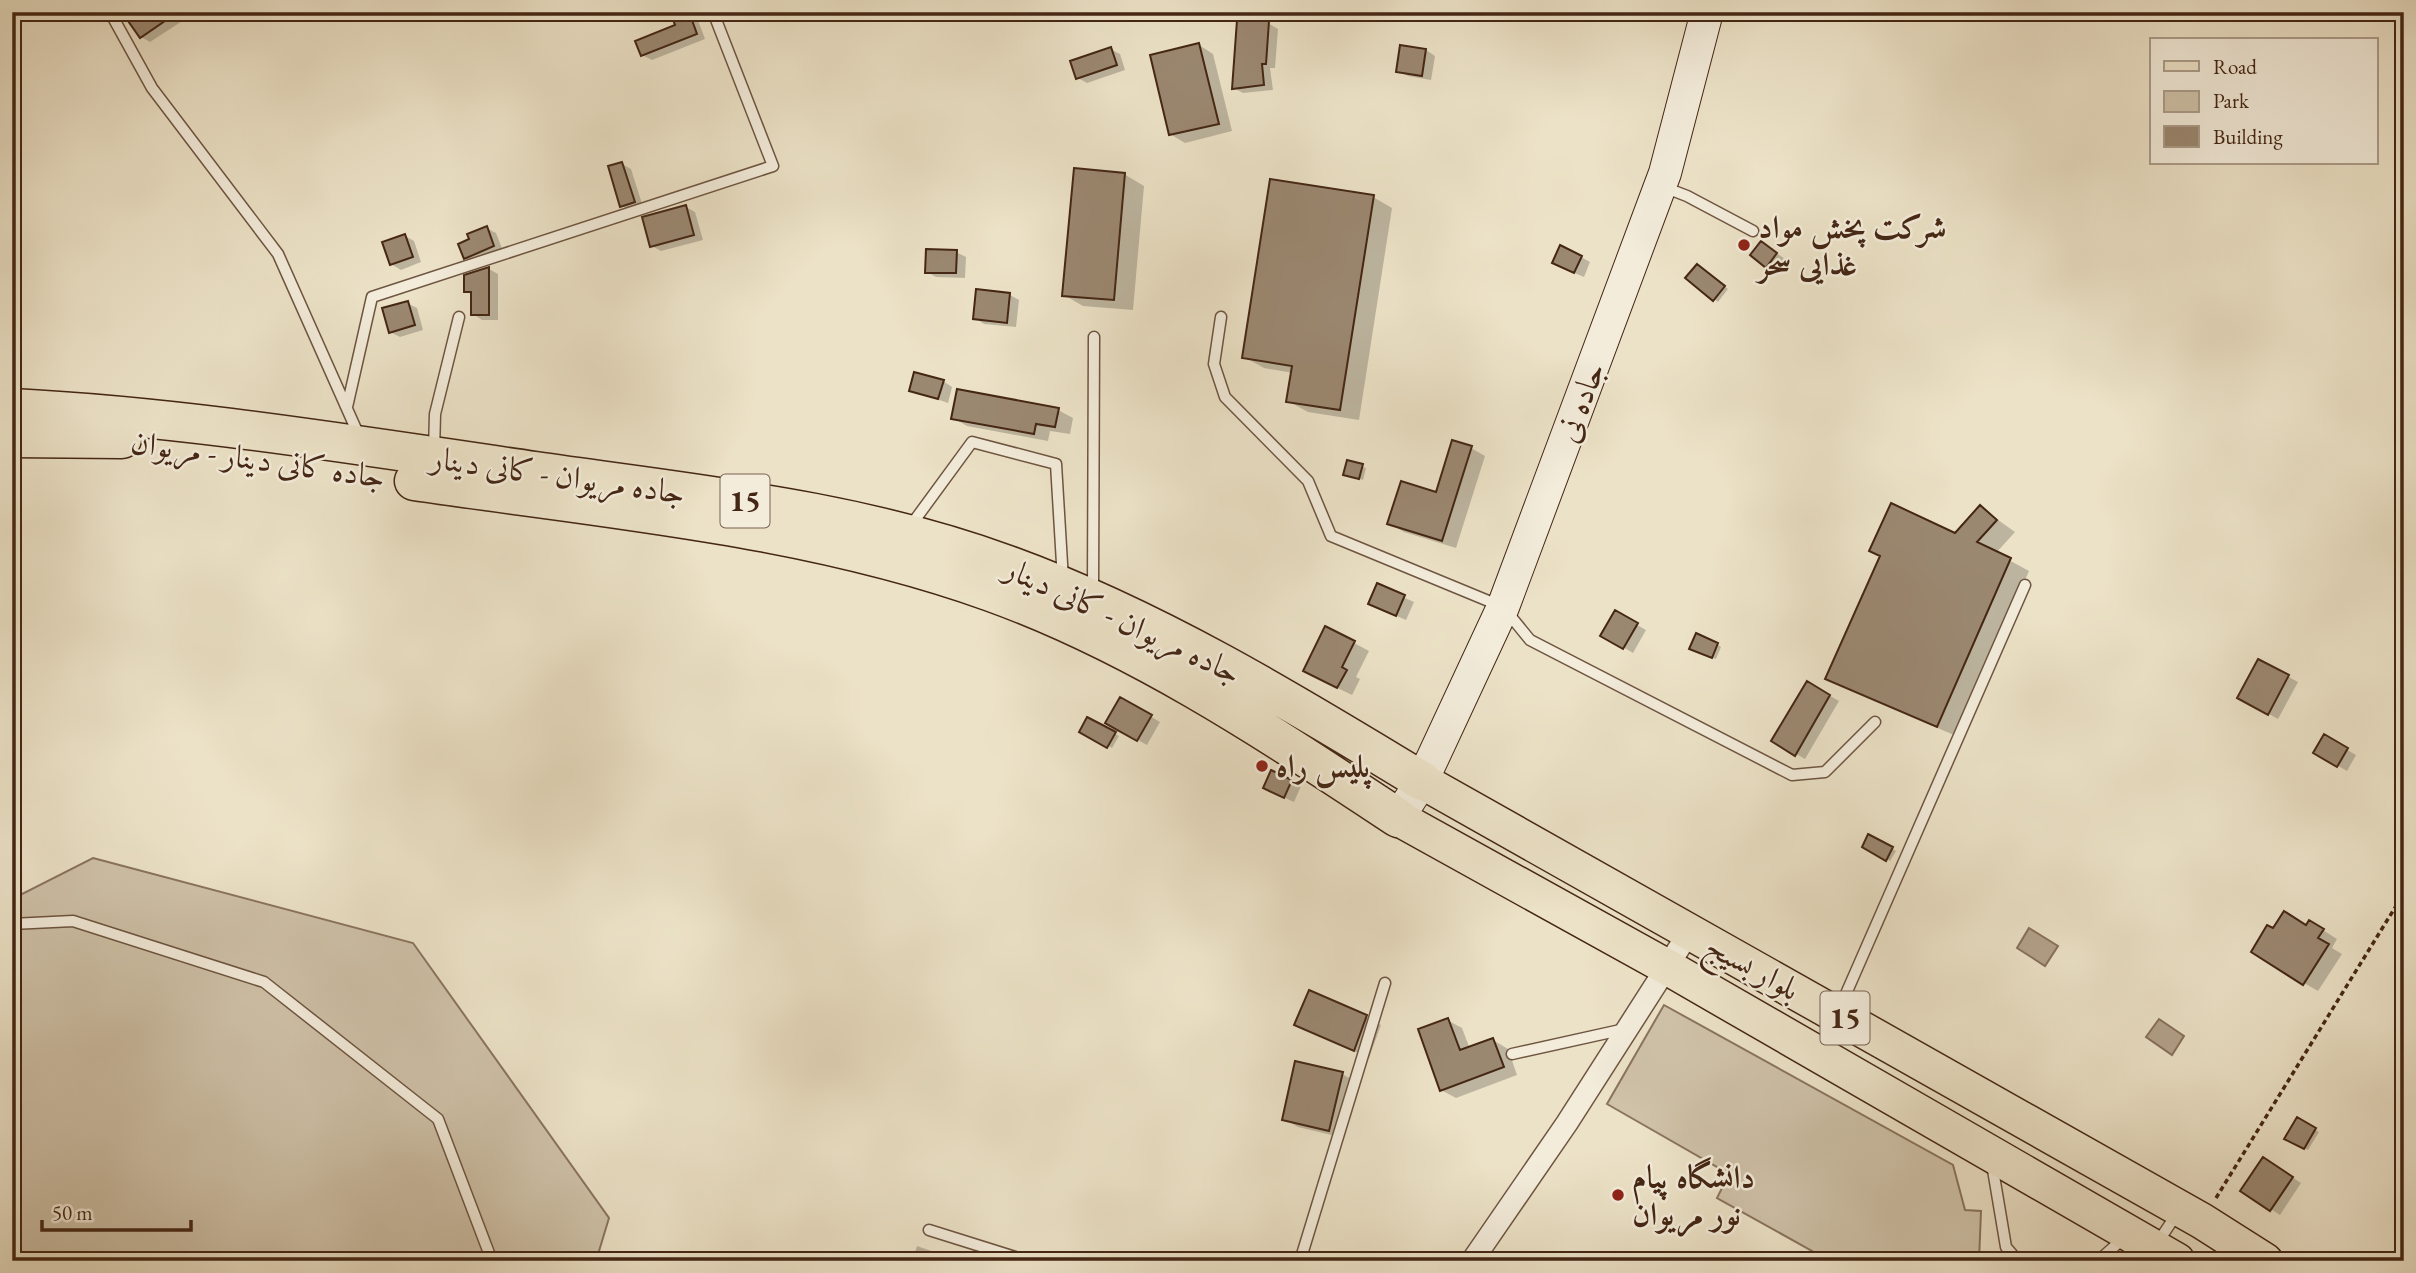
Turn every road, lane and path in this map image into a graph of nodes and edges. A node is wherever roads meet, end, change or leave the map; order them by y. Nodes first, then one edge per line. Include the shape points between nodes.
1 (110, 12) edge
2 (713, 12) edge
3 (1707, 12) edge
4 (1660, 186) junction
5 (1753, 231) dead end
6 (459, 317) dead end
7 (1221, 317) dead end
8 (1094, 337) dead end
9 (346, 407) junction
10 (12, 408) edge
11 (12, 438) edge
12 (364, 447) junction
13 (434, 457) junction
14 (907, 531) junction
15 (2025, 584) dead end
16 (1078, 593) junction
17 (1503, 607) junction
18 (1875, 722) dead end
19 (1422, 781) junction
20 (1398, 818) junction
21 (2404, 893) edge
22 (12, 925) edge
23 (1690, 931) junction
24 (1667, 967) junction
25 (1385, 983) dead end
26 (1838, 1014) junction
27 (1628, 1028) junction
28 (1512, 1054) dead end
29 (1990, 1151) junction
30 (2191, 1215) junction
31 (929, 1230) dead end
32 (2153, 1250) edge
33 (492, 1261) edge
34 (1028, 1261) edge
35 (1300, 1261) edge
36 (1472, 1261) edge
37 (2018, 1261) edge
38 (2098, 1261) edge
39 (2265, 1261) edge

1 - 9 lane via 152,89 278,254
2 - 9 lane via 773,166 372,297
3 - 4 main road, جاده نی
4 - 5 lane
4 - 17 main road, جاده نی
6 - 13 lane via 435,414
7 - 17 lane via 1214,364 1225,397 1308,481 1331,536
8 - 16 lane
9 - 12 lane
10 - 12 highway, جاده مریوان - کانی دینار / 15 via 125,414
11 - 20 highway, جاده کانی دینار - مریوان / 15 via 124,439 726,527 850,550 991,592 1096,637 1238,713
12 - 13 highway, جاده مریوان - کانی دینار / 15
13 - 14 highway, جاده مریوان - کانی دینار / 15 via 776,506
14 - 16 highway, جاده مریوان - کانی دینار / 15
14 - 16 lane via 972,442 1056,464
15 - 26 lane
16 - 19 highway, جاده مریوان - کانی دینار / 15 via 1283,696
17 - 18 lane via 1530,640 1792,775 1825,772
17 - 19 main road, جاده نی
19 - 20 main road, جاده نی
19 - 23 main road, بلوار بسیج / 15
20 - 24 main road, بلوار بسیج / 15
21 - 30 path
22 - 33 lane via 73,921 264,982 438,1119
23 - 24 street
23 - 26 main road, بلوار بسیج / 15
24 - 27 street
24 - 29 main road, بلوار بسیج / 15
25 - 35 lane
26 - 30 main road, بلوار بسیج / 15
27 - 28 lane
27 - 36 street
29 - 32 main road, بلوار بسیج / 15
29 - 37 lane via 2007,1247
30 - 32 lane
30 - 39 main road, بلوار بسیج / 15
31 - 34 lane
32 - 38 lane

